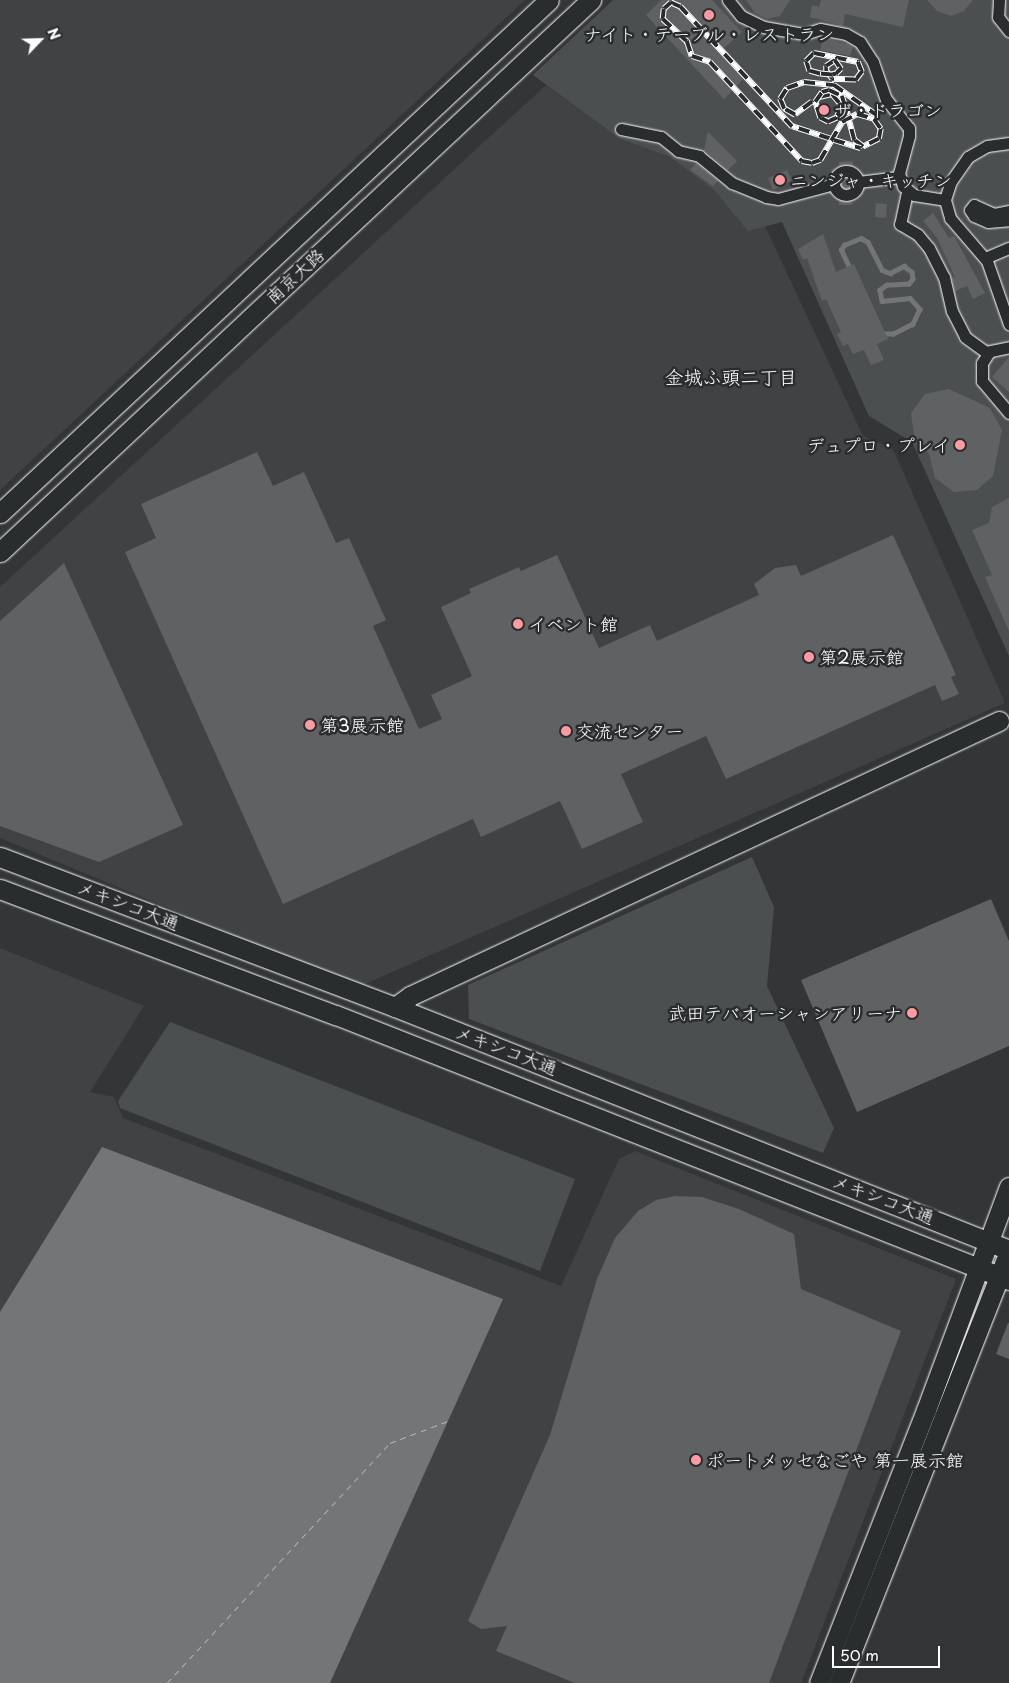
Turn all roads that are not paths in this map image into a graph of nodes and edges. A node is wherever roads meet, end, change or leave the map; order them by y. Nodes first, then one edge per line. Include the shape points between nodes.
1 (549, 0) edge
2 (591, 0) edge
3 (728, 0) edge
4 (999, 0) edge
5 (1009, 32) edge
6 (621, 128) dead end
7 (1009, 144) edge
8 (899, 177) junction
9 (858, 182) junction
10 (834, 184) junction
11 (907, 192) junction
12 (945, 200) junction
13 (1009, 211) edge
14 (1009, 220) edge
15 (1009, 248) edge
16 (985, 258) junction
17 (1004, 286) edge
18 (1009, 324) edge
19 (1009, 347) edge
20 (989, 352) junction
21 (1009, 413) edge
22 (0, 513) edge
23 (0, 552) edge
24 (999, 721) dead end
25 (0, 857) edge
26 (0, 889) edge
27 (395, 1007) junction
28 (1009, 1187) edge
29 (988, 1240) junction
30 (1009, 1251) edge
31 (979, 1266) junction
32 (1004, 1278) edge
33 (819, 1683) edge
34 (839, 1683) edge

1 - 22 street, 南京大路
2 - 23 street, 南京大路
3 - 8 street via 741,16 764,27 804,34 820,29 846,34 860,42 873,62 886,99 907,122 910,136
4 - 5 street via 998,17
6 - 10 street via 661,137 678,151 699,156 732,183 766,197 778,199
7 - 12 street via 987,146 968,157 951,181
8 - 9 street
8 - 11 street
9 - 10 street via 856,190 846,195 838,192
9 - 10 street via 852,172 844,171 837,174
11 - 12 street
11 - 20 street via 900,224 929,248 944,278 952,311 965,337
12 - 16 street via 950,218
13 - 14 street via 994,214 974,205 970,210 974,216 988,222
15 - 16 street
16 - 17 street
17 - 18 street
19 - 20 street
20 - 21 street via 982,363 982,381
24 - 27 street via 410,996
25 - 27 street, メキシコ大通
26 - 31 street, メキシコ大通 via 336,1015
27 - 29 street, メキシコ大通
28 - 29 street
29 - 30 street, メキシコ大通
29 - 31 street
30 - 32 street
31 - 32 street, メキシコ大通
31 - 33 street
32 - 34 street

